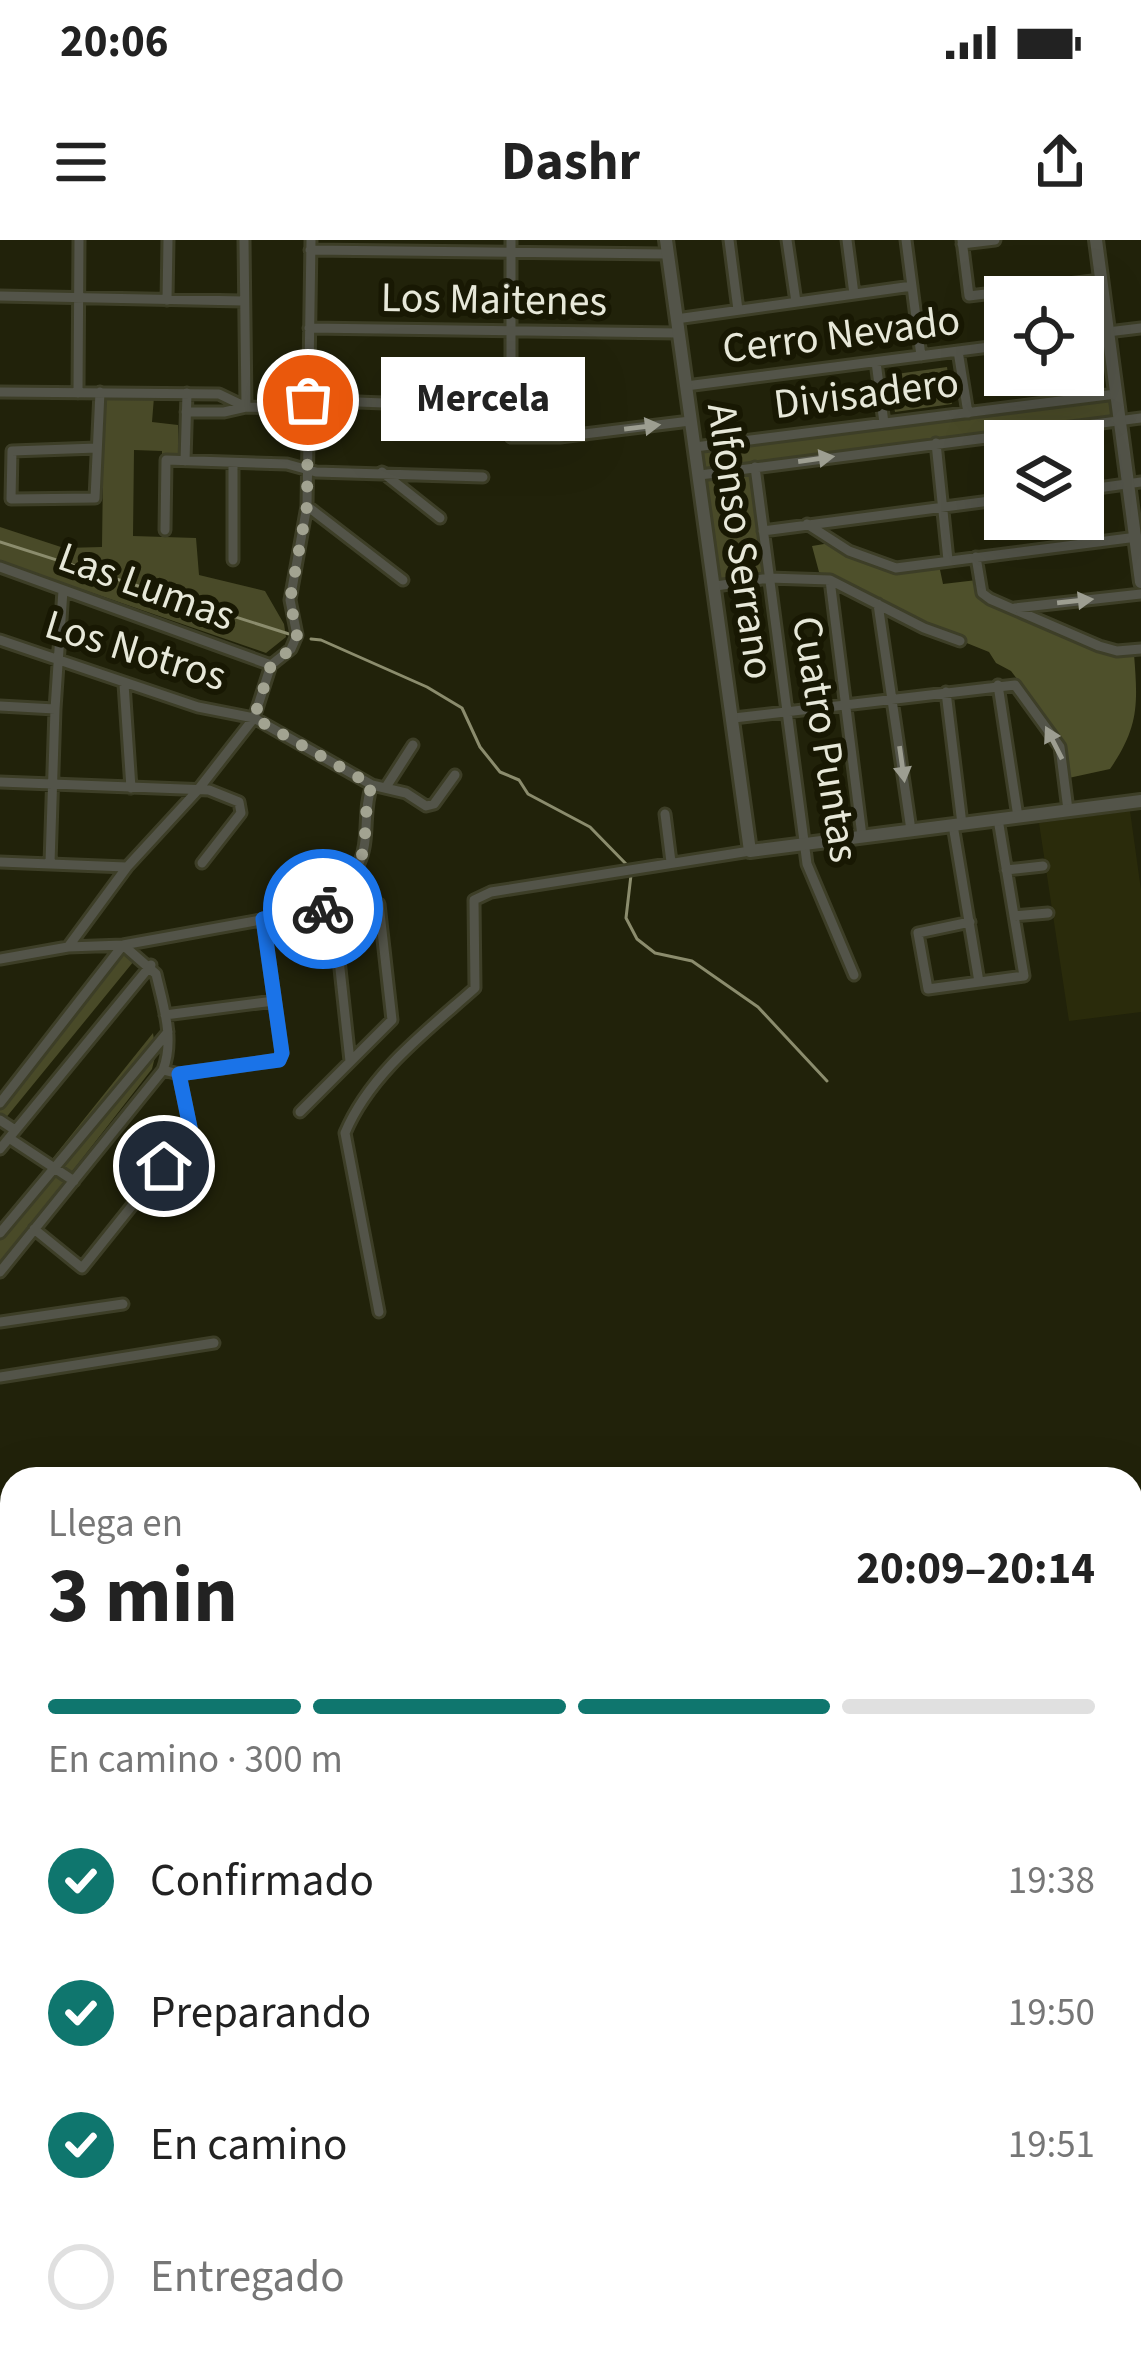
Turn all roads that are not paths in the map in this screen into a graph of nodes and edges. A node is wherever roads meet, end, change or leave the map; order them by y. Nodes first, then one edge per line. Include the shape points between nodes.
1 (79, 240) edge
2 (168, 240) edge
3 (244, 240) edge
4 (511, 240) edge
5 (729, 240) edge
6 (787, 240) edge
7 (847, 240) edge
8 (906, 240) edge
9 (995, 240) edge
10 (1096, 240) edge
11 (962, 242) edge
12 (310, 245) edge
13 (667, 247) edge
14 (511, 254) junction
15 (1100, 276) edge
16 (912, 286) junction
17 (854, 294) junction
18 (984, 294) edge
19 (0, 296) edge
20 (79, 299) junction
21 (167, 300) junction
22 (244, 301) junction
23 (796, 302) junction
24 (1104, 302) edge
25 (738, 310) junction
26 (677, 326) junction
27 (309, 328) junction
28 (1141, 328) edge
29 (512, 330) junction
30 (1104, 332) edge
31 (1108, 332) junction
32 (984, 348) edge
33 (958, 351) junction
34 (921, 356) junction
35 (876, 362) junction
36 (686, 386) junction
37 (560, 387) dead end
38 (0, 392) edge
39 (100, 392) junction
40 (78, 393) junction
41 (187, 393) junction
42 (1116, 394) junction
43 (308, 404) junction
44 (246, 407) junction
45 (512, 408) junction
46 (186, 412) junction
47 (968, 413) junction
48 (1141, 418) edge
49 (690, 421) junction
50 (1120, 421) junction
51 (884, 423) junction
52 (560, 437) junction
53 (936, 443) junction
54 (695, 447) junction
55 (97, 448) junction
56 (185, 461) junction
57 (233, 464) junction
58 (755, 467) junction
59 (308, 469) junction
60 (382, 472) junction
61 (700, 475) junction
62 (483, 477) dead end
63 (1134, 483) edge
64 (1104, 487) edge
65 (984, 502) edge
66 (307, 506) junction
67 (942, 507) junction
68 (440, 518) dead end
69 (808, 524) junction
70 (165, 530) dead end
71 (763, 530) junction
72 (1138, 537) edge
73 (976, 556) junction
74 (233, 560) dead end
75 (948, 560) junction
76 (0, 567) edge
77 (769, 578) junction
78 (403, 580) dead end
79 (830, 580) junction
80 (1141, 581) edge
81 (716, 586) junction
82 (63, 590) junction
83 (1141, 594) edge
84 (878, 604) junction
85 (1009, 608) junction
86 (0, 640) edge
87 (960, 641) dead end
88 (1141, 650) edge
89 (58, 661) junction
90 (271, 665) junction
91 (124, 684) junction
92 (998, 685) junction
93 (946, 692) junction
94 (893, 698) junction
95 (846, 704) junction
96 (0, 706) edge
97 (55, 709) junction
98 (788, 712) junction
99 (254, 718) junction
100 (734, 718) junction
101 (413, 745) dead end
102 (455, 775) dead end
103 (0, 782) edge
104 (53, 784) junction
105 (372, 785) junction
106 (386, 787) junction
107 (131, 788) junction
108 (197, 791) junction
109 (1141, 802) edge
110 (1069, 810) junction
111 (664, 814) dead end
112 (1018, 817) junction
113 (998, 819) junction
114 (957, 824) junction
115 (910, 830) junction
116 (862, 836) junction
117 (804, 844) junction
118 (750, 851) junction
119 (0, 862) edge
120 (671, 862) junction
121 (50, 863) junction
122 (202, 863) dead end
123 (1043, 866) dead end
124 (127, 867) junction
125 (1006, 870) junction
126 (332, 908) junction
127 (1048, 913) dead end
128 (1014, 916) junction
129 (263, 919) junction
130 (970, 922) junction
131 (123, 945) junction
132 (68, 947) junction
133 (0, 959) edge
134 (151, 965) junction
135 (854, 975) dead end
136 (979, 982) junction
137 (274, 1001) junction
138 (165, 1015) junction
139 (168, 1032) junction
140 (350, 1061) junction
141 (164, 1070) junction
142 (179, 1074) junction
143 (0, 1103) edge
144 (300, 1112) dead end
145 (0, 1120) edge
146 (12, 1134) junction
147 (0, 1149) edge
148 (52, 1168) junction
149 (74, 1181) junction
150 (34, 1229) junction
151 (0, 1233) edge
152 (0, 1272) edge
153 (123, 1304) dead end
154 (380, 1312) dead end
155 (0, 1322) edge
156 (214, 1343) dead end
157 (0, 1377) edge

1 - 20 street
2 - 21 street
3 - 22 street
4 - 14 street
5 - 25 street
6 - 23 street
7 - 17 street
8 - 16 street
9 - 11 street
10 - 15 street
11 - 18 street via 969,296
12 - 14 street
12 - 27 street
13 - 14 street
13 - 26 street, Alfonso Serrano
14 - 29 street
16 - 17 street, Los Maitenes
16 - 34 street
17 - 23 street, Los Maitenes
19 - 20 street
20 - 21 street
20 - 40 street
21 - 22 street
22 - 44 street
23 - 25 street, Los Maitenes
24 - 31 street
25 - 26 street, Los Maitenes
26 - 29 street, Los Maitenes
26 - 36 street, Alfonso Serrano
27 - 29 street, Los Maitenes
27 - 43 street
28 - 31 street
29 - 45 street
30 - 31 street
31 - 42 street
32 - 33 street, Cerro Nevado
33 - 34 street, Cerro Nevado
33 - 47 street
34 - 35 street, Cerro Nevado
35 - 36 street, Cerro Nevado
35 - 51 street
36 - 49 street, Alfonso Serrano
37 - 52 street
38 - 40 street
39 - 40 street
39 - 41 street
39 - 55 street
41 - 44 street via 219,394
41 - 46 street
42 - 47 street, Divisadero
42 - 50 street
43 - 44 street
43 - 45 street
43 - 59 street
44 - 46 street
45 - 52 street via 511,436
46 - 56 street
47 - 51 street, Divisadero
48 - 50 street, Divisadero
52 -> 49 street
49 - 54 street, Alfonso Serrano
50 - 53 street, Divisadero
50 - 63 street
51 - 54 street, Divisadero
58 -> 53 street, Divisadero
53 - 67 street
54 - 61 street, Alfonso Serrano
55 - 55 street via 12,451 11,499 95,498
56 - 57 street
56 - 70 street via 166,460
57 - 59 street
57 - 74 street
58 - 61 street, Divisadero
58 - 71 street, Cuatro Puntas
59 - 60 street
59 - 66 street
60 - 62 street
60 - 68 street
61 - 81 street, Alfonso Serrano
63 - 64 street
63 - 72 street
65 - 67 street
66 - 78 street
66 - 90 street via 290,600 297,635
67 - 69 street
67 - 75 street
69 - 71 street
69 - 75 street via 896,568
71 - 77 street, Cuatro Puntas
72 - 73 street
72 - 80 street
73 - 75 street
73 - 85 street via 982,593
76 - 82 street, Las Lumas
77 - 79 street
77 - 81 street
77 - 98 street, Cuatro Puntas
79 - 84 street
79 - 95 street
81 - 100 street, Alfonso Serrano
82 - 89 street
82 - 90 street, Las Lumas
85 -> 83 street
84 - 87 street
84 - 94 street
85 - 88 street via 1099,646
86 - 89 street, Los Notros
89 - 91 street, Los Notros
89 - 97 street
90 - 99 street
91 - 99 street, Los Notros
91 - 107 street
92 - 93 street
110 -> 92 street via 1060,747 1015,685
92 - 112 street
93 - 94 street
93 - 114 street
94 - 95 street
94 -> 115 street
95 - 98 street
95 - 116 street
96 - 97 street
97 - 104 street
98 - 100 street
98 - 117 street, Cuatro Puntas
99 - 105 street, Los Notros
99 - 108 street
100 - 118 street, Alfonso Serrano
101 - 106 street
102 - 106 street via 428,807
103 - 104 street
104 - 107 street
104 - 121 street
105 - 106 street
105 - 126 street via 362,857 335,889
107 - 108 street
108 - 122 street via 227,794 242,808
108 - 124 street
109 - 110 street
110 - 112 street
111 - 120 street
112 - 113 street
113 - 114 street
113 - 125 street
114 - 115 street
114 - 130 street
115 - 116 street
116 - 117 street
117 - 118 street
117 - 135 street, Cuatro Puntas
118 - 120 street
119 - 121 street
120 - 154 street via 474,900 475,988 410,1046 344,1132
121 - 124 street
123 - 125 street
124 - 132 street
125 - 128 street
126 - 129 street
126 - 140 street
126 - 140 street via 379,904 392,1020
127 - 128 street
128 - 136 street via 1024,976
129 - 131 street
129 - 137 street
130 - 136 street
130 - 136 street via 918,933 928,989
131 - 132 street
131 - 134 street
131 - 143 street
132 - 133 street
134 - 138 street
134 - 146 street
137 - 138 street
137 - 142 street via 279,1060
138 - 139 street
139 - 141 street
139 - 148 street
140 - 144 street
141 - 142 street
141 - 149 street
142 - 150 street via 191,1132 82,1268
145 - 146 street
146 - 147 street
146 - 148 street
148 - 149 street
148 - 151 street
149 - 150 street
150 - 152 street
153 - 155 street
156 - 157 street

